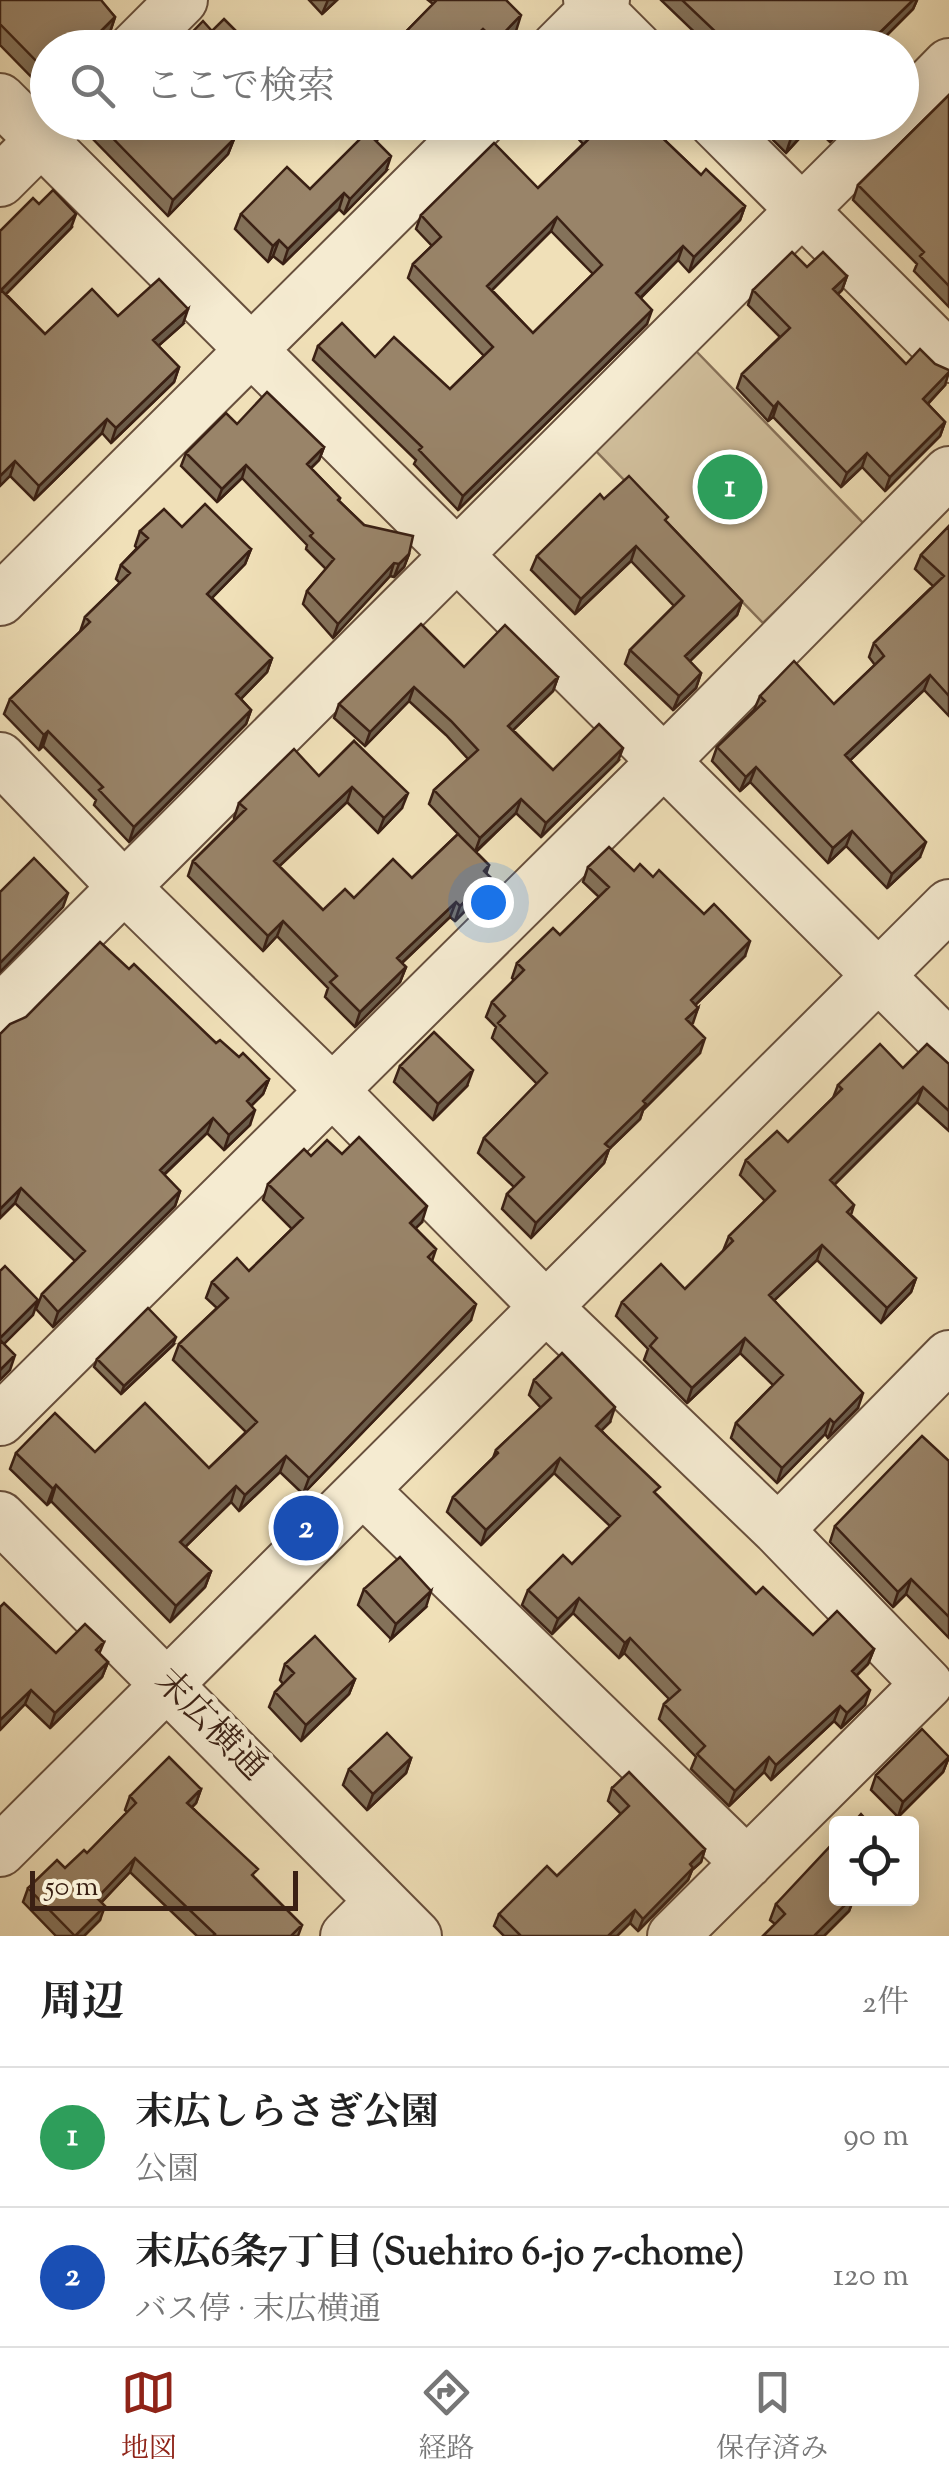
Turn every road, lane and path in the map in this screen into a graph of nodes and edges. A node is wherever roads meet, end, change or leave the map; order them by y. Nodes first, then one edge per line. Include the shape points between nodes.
1 (182, 0) edge
2 (597, 2) edge
3 (152, 30) edge
4 (572, 30) edge
5 (622, 30) edge
6 (949, 64) edge
7 (919, 95) edge
8 (0, 99) edge
9 (30, 118) edge
10 (41, 140) edge
11 (58, 140) edge
12 (462, 140) edge
13 (732, 140) edge
14 (872, 140) edge
15 (0, 182) edge
16 (802, 210) junction
17 (251, 350) junction
18 (949, 357) edge
19 (949, 472) edge
20 (457, 557) junction
21 (0, 600) edge
22 (0, 758) edge
23 (663, 762) junction
24 (123, 886) junction
25 (949, 905) edge
26 (878, 975) junction
27 (0, 1010) edge
28 (949, 1046) edge
29 (333, 1091) junction
30 (546, 1308) junction
31 (939, 1385) edge
32 (0, 1420) edge
33 (364, 1491) junction
34 (0, 1517) edge
35 (778, 1530) junction
36 (167, 1684) junction
37 (0, 1851) edge
38 (746, 1863) junction
39 (382, 1901) junction
40 (346, 1936) edge
41 (416, 1936) edge
42 (672, 1936) edge

1 - 3 street
2 - 4 street
2 - 5 street
6 - 7 street
8 - 9 street
10 - 15 street
11 - 17 street
12 - 17 street
13 - 16 street
14 - 16 street
16 - 18 street
16 - 20 street
17 - 20 street
17 - 21 street
19 - 23 street
20 - 23 street
20 - 24 street
22 - 24 street
23 - 26 street
23 - 29 street
24 - 27 street
24 - 29 street
25 - 26 street
26 - 28 street
26 - 30 street
29 - 30 street
29 - 32 street
30 - 33 street
30 - 35 street
31 - 35 street
33 - 36 street
33 - 38 street
34 - 36 street, 末広横通
35 - 38 street via 927,1684
36 - 37 street
36 - 39 street, 末広横通
38 - 42 street
39 - 40 street
39 - 41 street, 末広横通

